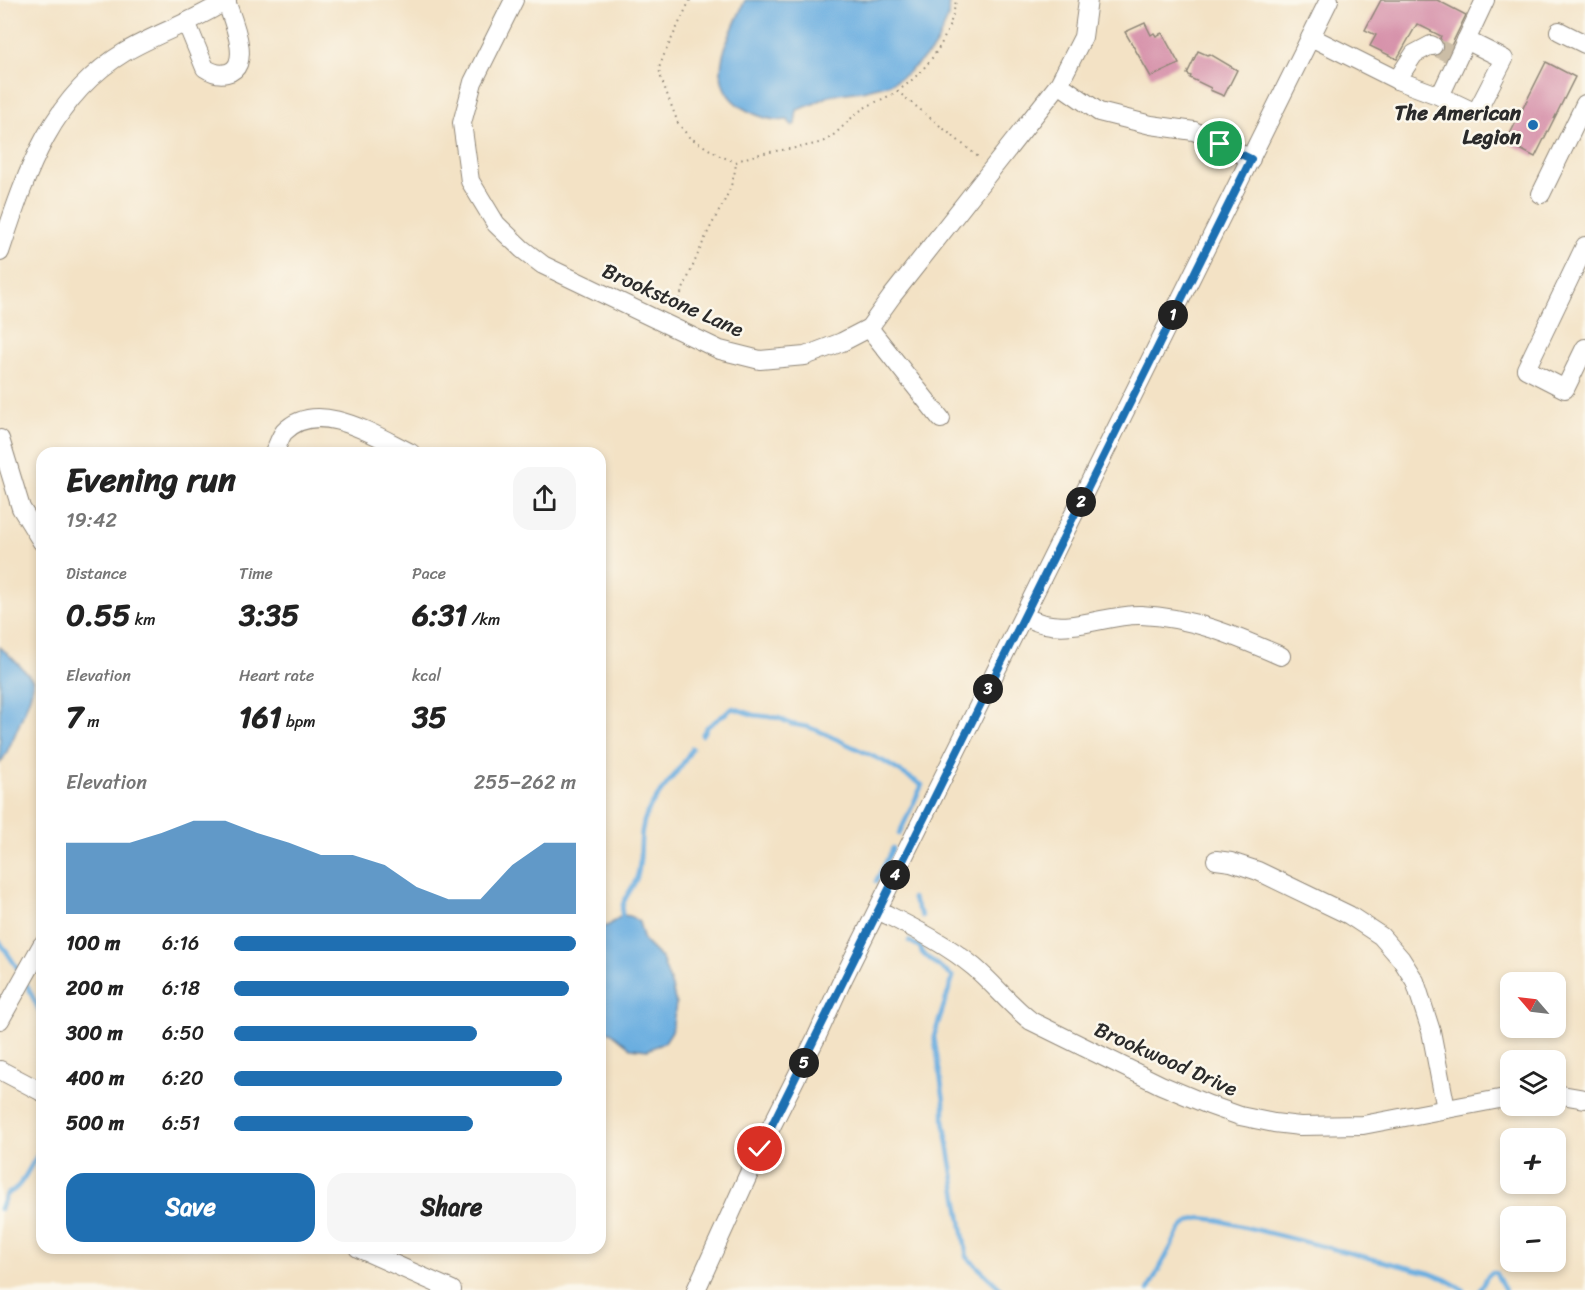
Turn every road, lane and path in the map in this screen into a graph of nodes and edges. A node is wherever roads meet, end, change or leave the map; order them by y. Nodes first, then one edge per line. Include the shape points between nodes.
1 (226, 0) edge
2 (514, 0) edge
3 (690, 0) edge
4 (956, 0) edge
5 (1088, 0) edge
6 (1329, 0) edge
7 (1482, 1) edge
8 (187, 24) junction
9 (1559, 31) dead end
10 (1311, 37) junction
11 (1466, 40) junction
12 (1585, 44) edge
13 (1433, 46) dead end
14 (1397, 80) junction
15 (1059, 84) junction
16 (897, 92) junction
17 (1440, 96) junction
18 (1585, 104) edge
19 (1251, 159) junction
20 (736, 162) junction
21 (992, 168) junction
22 (1541, 194) dead end
23 (1584, 251) edge
24 (0, 252) edge
25 (666, 324) junction
26 (870, 328) junction
27 (1585, 348) edge
28 (941, 419) dead end
29 (0, 439) edge
30 (277, 447) edge
31 (399, 447) edge
32 (36, 532) edge
33 (1024, 617) junction
34 (1281, 656) dead end
35 (1216, 860) dead end
36 (878, 910) junction
37 (36, 956) edge
38 (0, 1020) edge
39 (0, 1070) edge
40 (36, 1089) edge
41 (1566, 1096) edge
42 (1500, 1098) edge
43 (1585, 1099) edge
44 (1446, 1109) junction
45 (371, 1254) edge
46 (452, 1290) edge
47 (696, 1290) edge

1 - 8 street
1 - 8 street via 240,50 240,59 232,72 215,73 205,68
2 - 25 street, Brookstone Lane via 473,82 462,123 470,181 496,224 543,265
3 - 20 path via 659,68 661,78 678,123 689,137
4 - 16 path via 953,22 944,42
5 - 15 street, Brookstone Lane via 1083,37
6 - 10 street
7 - 11 street
8 - 24 street via 124,52 84,84 62,108 23,182
9 - 12 street
10 - 14 street
10 - 19 street
11 - 17 street via 1454,56
11 - 17 street via 1504,58 1476,113
13 - 14 street via 1414,54
14 - 17 street
15 - 19 street via 1099,112 1194,131
15 - 21 street, Brookstone Lane
16 - 20 path via 876,100 823,141 760,153
16 - 21 path
18 - 22 street
19 - 33 street
20 - 25 path via 730,192
21 - 26 street, Brookstone Lane
23 - 27 street via 1526,369 1565,389
25 - 26 street, Brookstone Lane via 720,350 760,360 805,356
26 - 28 street
29 - 32 street via 21,508
30 - 31 street via 284,432 304,420 322,418 343,420
33 - 34 street via 1061,626 1126,616 1163,617 1222,630
33 - 36 street
35 - 44 street via 1258,871 1349,915 1381,936 1415,981 1431,1031
36 - 44 street, Brookwood Drive via 947,946 1031,1021 1142,1076 1240,1116 1300,1126 1363,1125
36 - 47 street via 760,1149
37 - 38 street
39 - 40 street
41 - 43 street
42 - 44 street, Brookwood Drive
45 - 46 street

